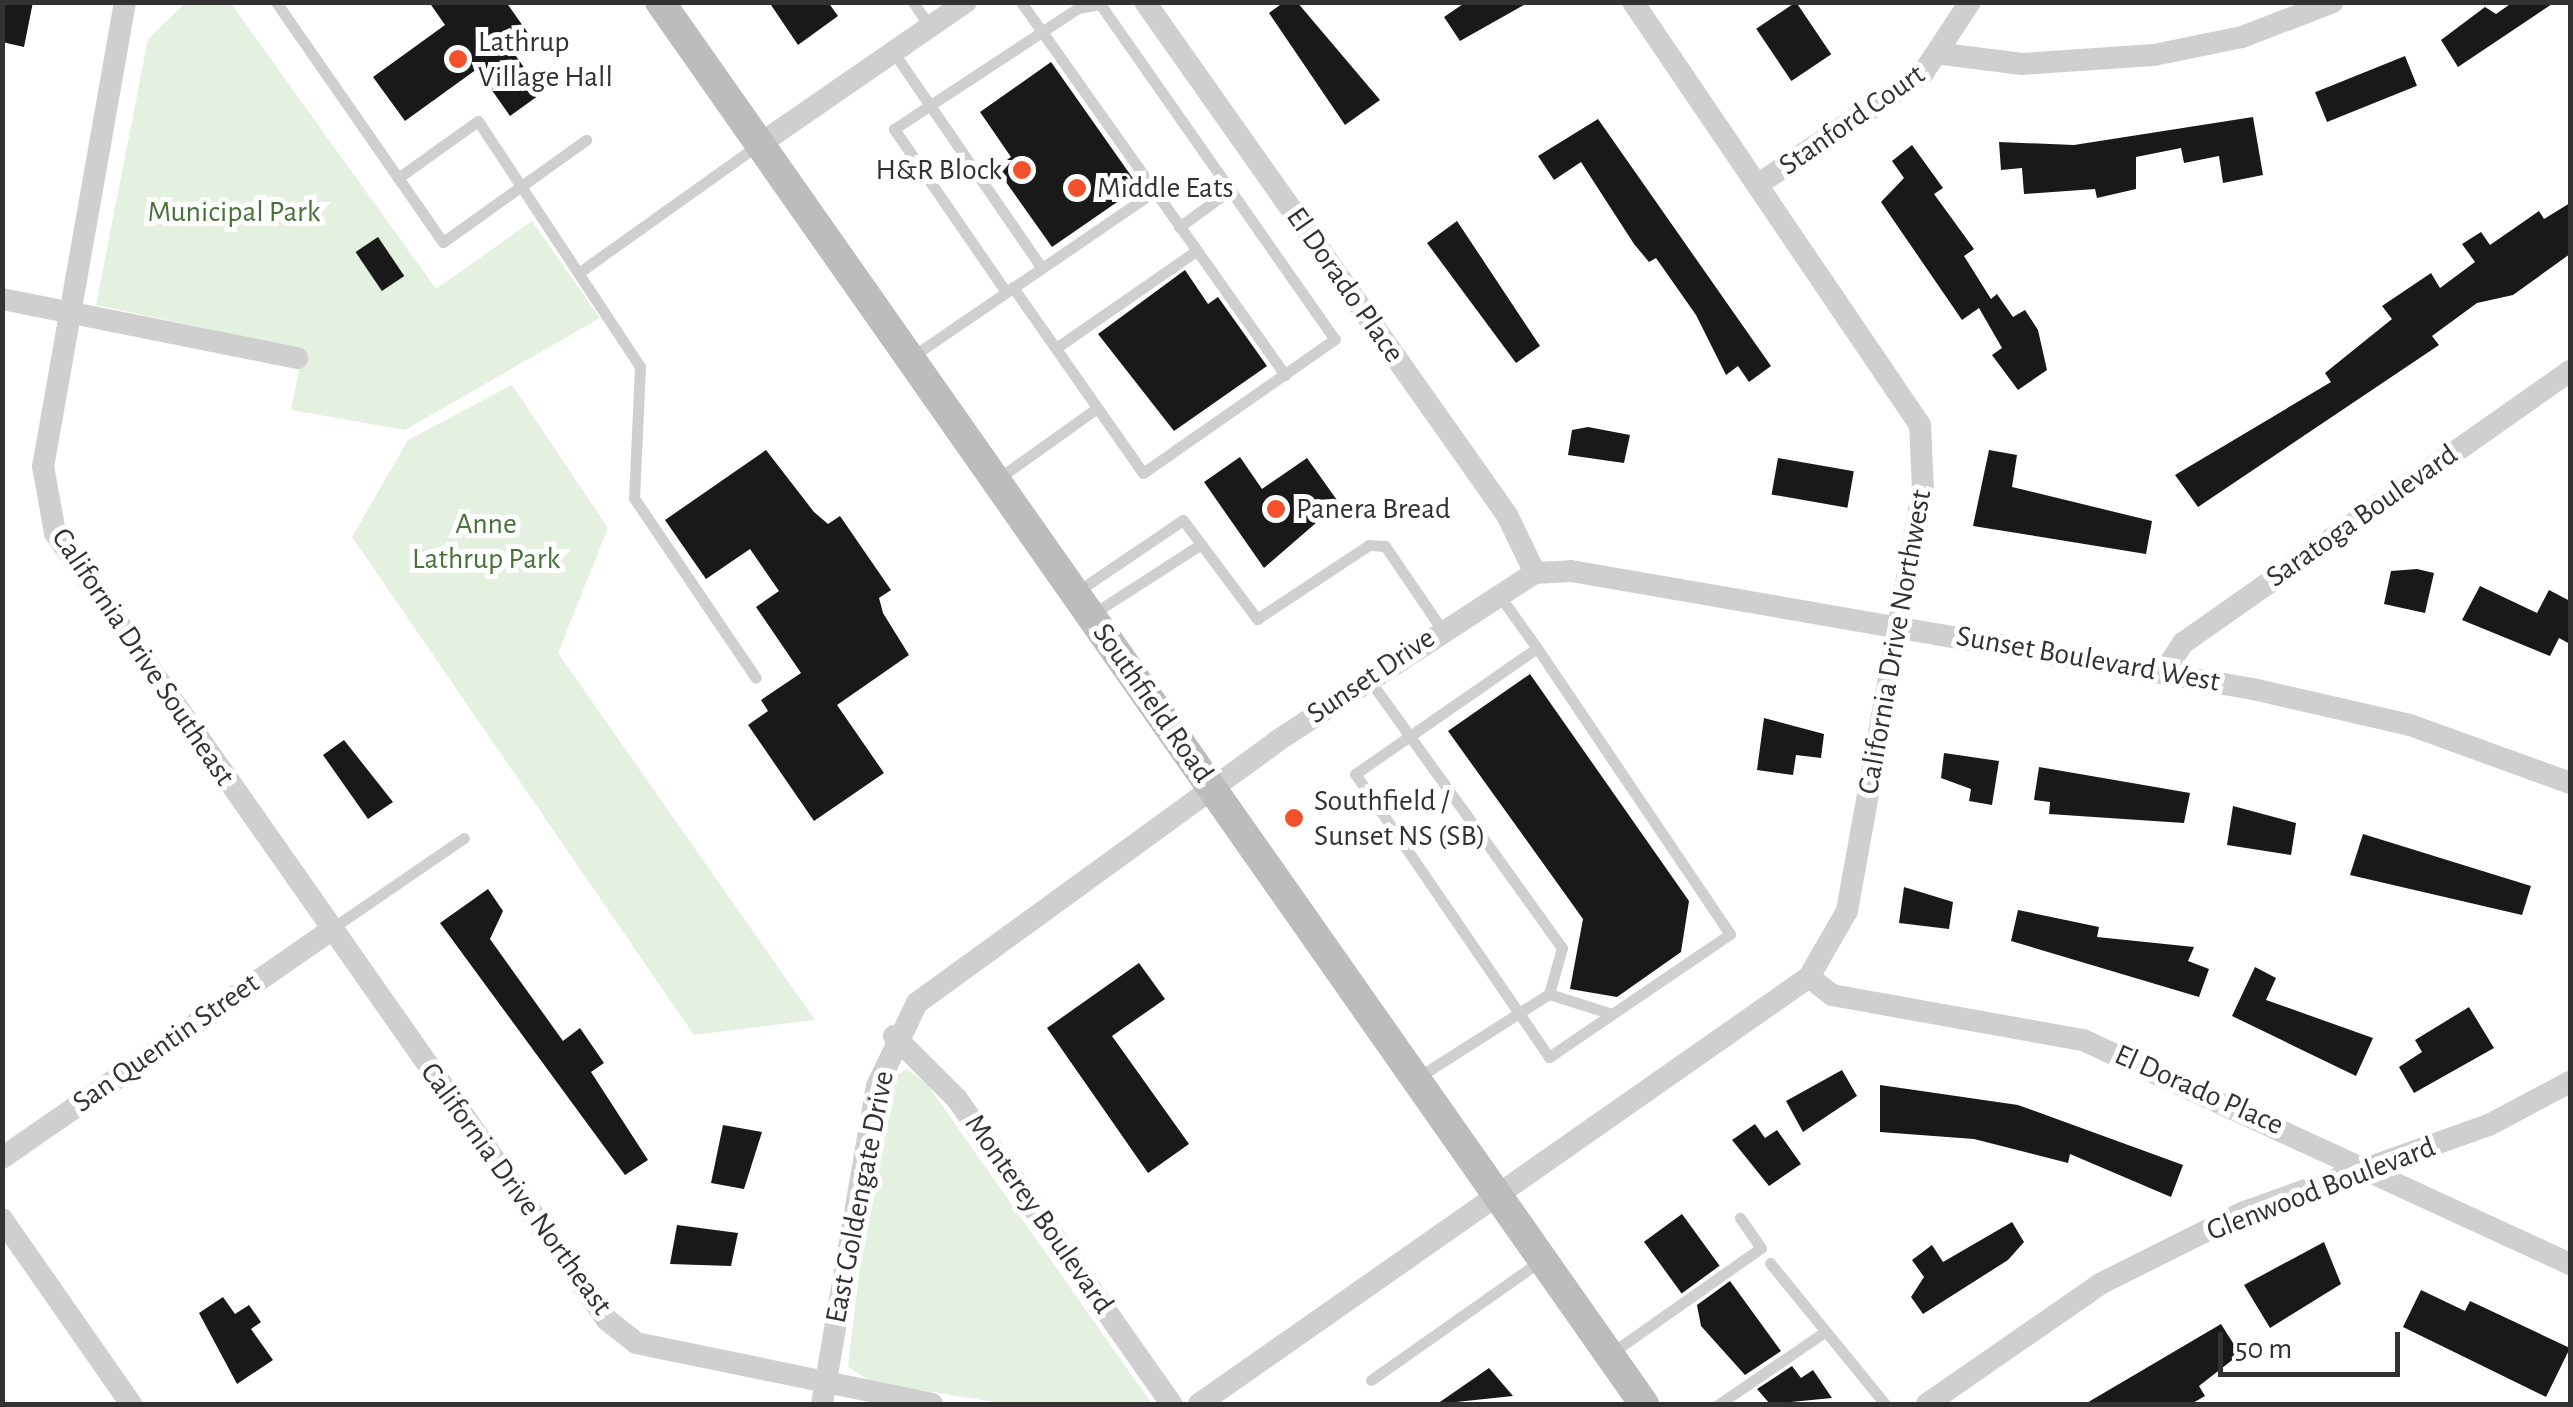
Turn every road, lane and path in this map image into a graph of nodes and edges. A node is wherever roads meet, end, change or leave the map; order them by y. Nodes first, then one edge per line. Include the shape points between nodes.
1 (125, 2) edge
2 (276, 2) edge
3 (660, 2) edge
4 (913, 2) edge
5 (966, 2) edge
6 (1021, 2) edge
7 (1145, 2) edge
8 (1633, 2) edge
9 (1970, 2) edge
10 (2333, 2) edge
11 (930, 27) junction
12 (1040, 31) junction
13 (894, 53) junction
14 (1943, 54) junction
15 (930, 104) junction
16 (586, 140) dead end
17 (760, 144) junction
18 (398, 178) junction
19 (1760, 183) junction
20 (524, 185) junction
21 (1230, 190) junction
22 (1153, 192) junction
23 (1178, 227) junction
24 (1196, 251) junction
25 (1040, 267) junction
26 (584, 270) junction
27 (1009, 290) junction
28 (2, 298) edge
29 (68, 311) junction
30 (1056, 348) junction
31 (298, 358) dead end
32 (910, 358) junction
33 (2570, 371) edge
34 (1284, 374) junction
35 (1097, 408) junction
36 (996, 480) junction
37 (1200, 544) junction
38 (1536, 573) junction
39 (1496, 591) junction
40 (1083, 604) junction
41 (1897, 626) junction
42 (1441, 628) junction
43 (1537, 648) junction
44 (2164, 672) junction
45 (756, 678) dead end
46 (1368, 678) junction
47 (1410, 736) junction
48 (2570, 784) edge
49 (1214, 790) junction
50 (464, 838) dead end
51 (330, 930) junction
52 (1809, 978) junction
53 (1548, 994) junction
54 (1514, 1008) junction
55 (1609, 1013) junction
56 (894, 1036) junction
57 (1416, 1078) junction
58 (2570, 1082) edge
59 (2, 1158) edge
60 (2368, 1168) junction
61 (1496, 1194) junction
62 (1740, 1218) dead end
63 (2, 1220) edge
64 (1542, 1260) junction
65 (1770, 1263) dead end
66 (2570, 1264) edge
67 (1820, 1335) junction
68 (1609, 1354) junction
69 (1371, 1380) dead end
70 (824, 1396) edge
71 (131, 1404) edge
72 (932, 1404) edge
73 (1171, 1404) edge
74 (1199, 1404) edge
75 (1644, 1404) edge
76 (1719, 1404) edge
77 (1885, 1404) edge
78 (1927, 1404) edge

1 - 29 street, California Drive Southeast
2 - 18 lane
3 - 17 main road, Southfield Road
4 - 11 lane
5 - 11 street
6 - 12 lane
7 - 38 street, El Dorado Place via 1507,516
8 - 19 street, California Drive Northwest
9 - 14 street, Stanford Court
10 - 14 street via 2242,37 2154,56 2022,64
11 - 13 street
12 - 15 lane
12 - 21 lane via 1100,4
12 - 22 lane
13 - 15 lane
13 - 17 street
14 - 19 street, Stanford Court
15 - 25 lane
15 - 27 lane via 894,128
16 - 20 lane
17 - 26 lane
17 - 32 main road, Southfield Road
18 - 20 lane via 478,121
18 - 20 lane via 443,242
19 - 41 street, California Drive Northwest via 1920,425 1924,490
20 - 26 lane
21 - 23 lane
21 - 34 lane via 1335,339
22 - 23 lane
22 - 25 lane
23 - 24 lane
24 - 30 lane
24 - 34 lane
25 - 27 lane
26 - 45 lane via 640,367 634,498
27 - 30 lane
27 - 32 lane
28 - 29 street
29 - 31 street
29 - 51 street, California Drive Southeast via 43,466 55,533
30 - 35 lane
32 - 36 main road, Southfield Road
33 - 44 street, Saratoga Boulevard via 2206,626
34 - 35 lane via 1143,474
35 - 36 lane
36 - 40 main road, Southfield Road
37 - 40 lane
37 - 40 lane via 1182,520
37 - 42 lane via 1256,619 1369,545 1385,546
38 - 39 street, Sunset Drive
38 - 41 street, Sunset Boulevard West
39 - 42 street, Sunset Drive
39 - 43 lane
40 - 49 main road, Southfield Road
41 - 44 street, Sunset Boulevard West
41 - 52 street, California Drive Northwest via 1846,911
42 - 46 street, Sunset Drive
43 - 47 lane
43 - 55 lane via 1730,934
44 - 48 street, Sunset Boulevard West via 2410,724
46 - 47 lane
46 - 49 street, Sunset Drive
47 - 53 lane via 1562,948
47 - 54 lane via 1355,774
49 - 56 street, East Goldengate Drive via 933,987
49 - 57 main road, Southfield Road
50 - 51 lane
51 - 59 street, San Quentin Street
51 - 70 street, California Drive Northeast via 607,1320 636,1343
52 - 60 street, El Dorado Place via 1832,995 2084,1040
52 - 61 street, California Drive Northwest
53 - 54 lane
53 - 55 lane
54 - 55 lane via 1550,1057
54 - 57 lane
56 - 70 street, East Goldengate Drive via 860,1163
56 - 73 street, Monterey Boulevard via 968,1114
57 - 61 main road, Southfield Road
58 - 60 street, Glenwood Boulevard via 2489,1125
60 - 66 street, El Dorado Place
60 - 78 street, Glenwood Boulevard via 2244,1212 2100,1284
61 - 64 main road, Southfield Road
61 - 74 street
62 - 68 lane via 1761,1248
63 - 71 street
64 - 68 main road, Southfield Road
64 - 69 lane
65 - 67 lane
67 - 76 lane
67 - 77 lane via 1845,1346
68 - 75 main road, Southfield Road
70 - 72 street, California Drive Northeast

